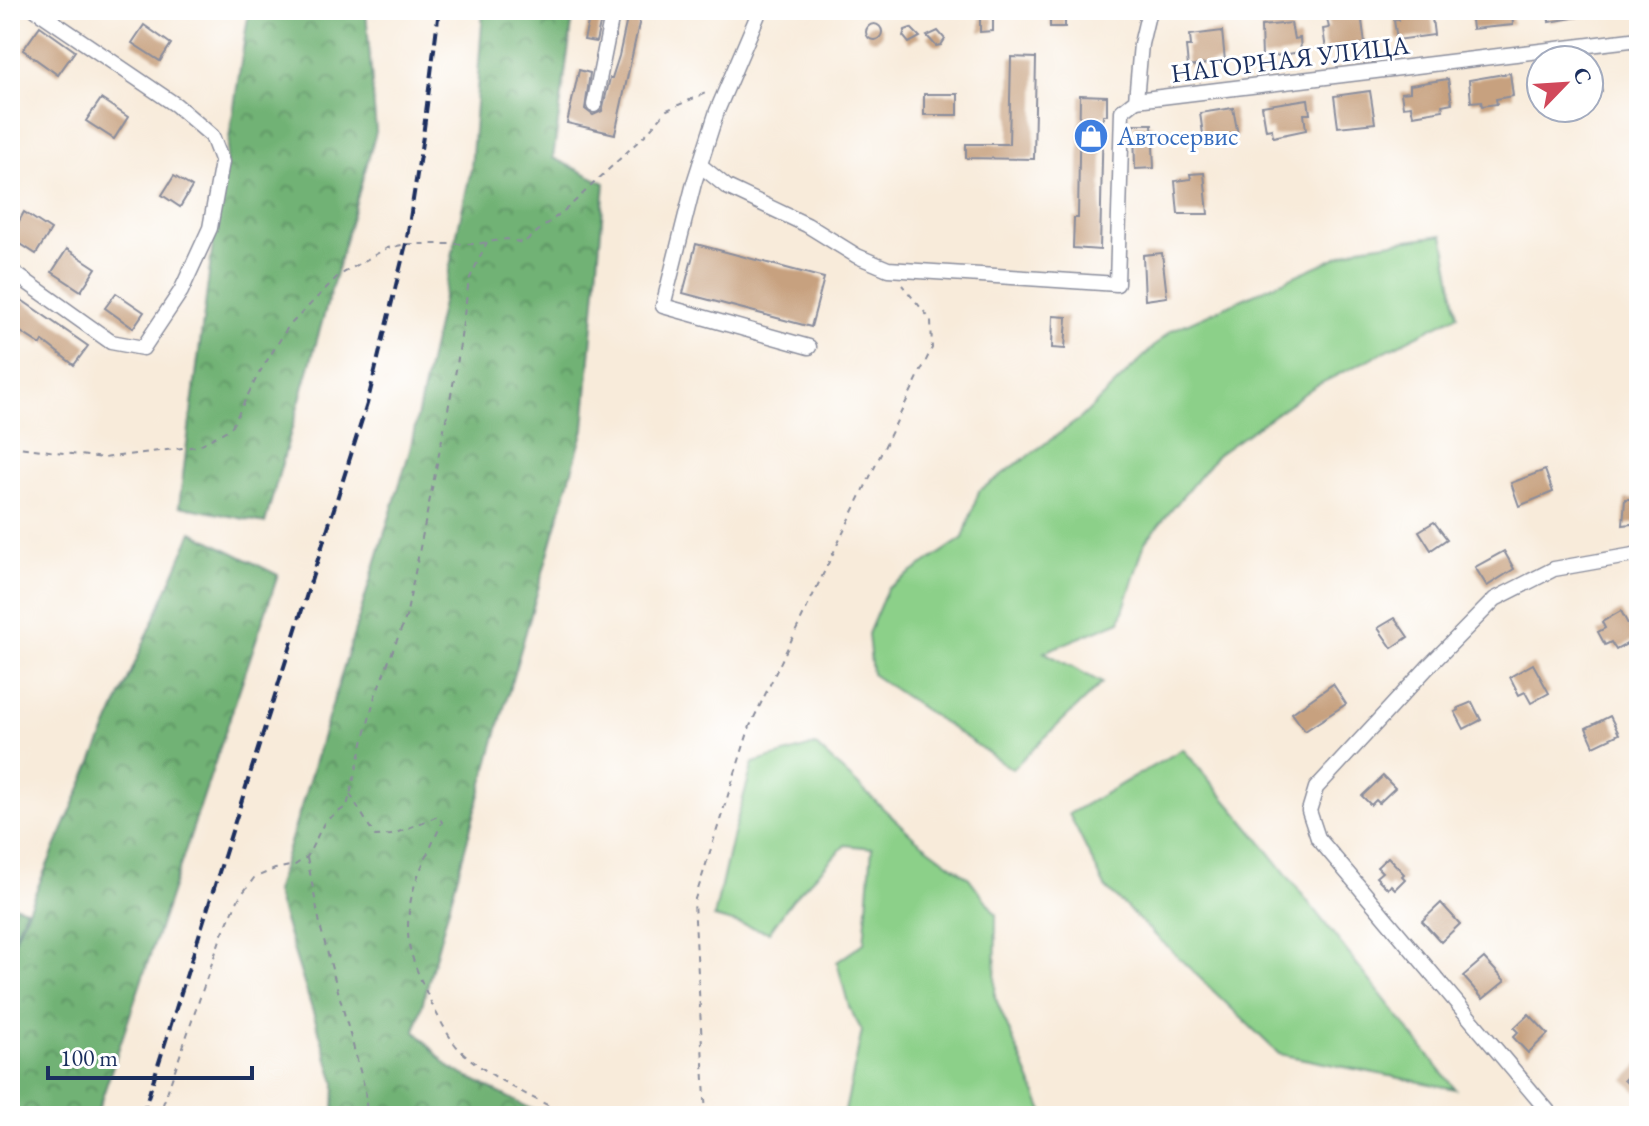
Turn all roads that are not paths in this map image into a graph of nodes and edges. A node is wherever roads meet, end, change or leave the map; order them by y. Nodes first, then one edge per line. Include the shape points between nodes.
1 (36, 10) edge
2 (613, 10) edge
3 (760, 10) edge
4 (1149, 10) edge
5 (1639, 39) edge
6 (1136, 100) junction
7 (594, 105) dead end
8 (700, 165) junction
9 (10, 270) edge
10 (809, 347) dead end
11 (1639, 554) edge
12 (1552, 1116) edge

1 - 9 street via 176,105 212,136 222,162 210,228 181,291 143,348 111,342
2 - 7 street
3 - 8 street
4 - 6 street
5 - 6 street, НАГОРНАЯ УЛИЦА
6 - 8 street via 1122,111 1117,284 888,269 727,187
8 - 10 street via 663,306
11 - 12 street via 1554,569 1495,599 1316,788 1309,811 1318,838

